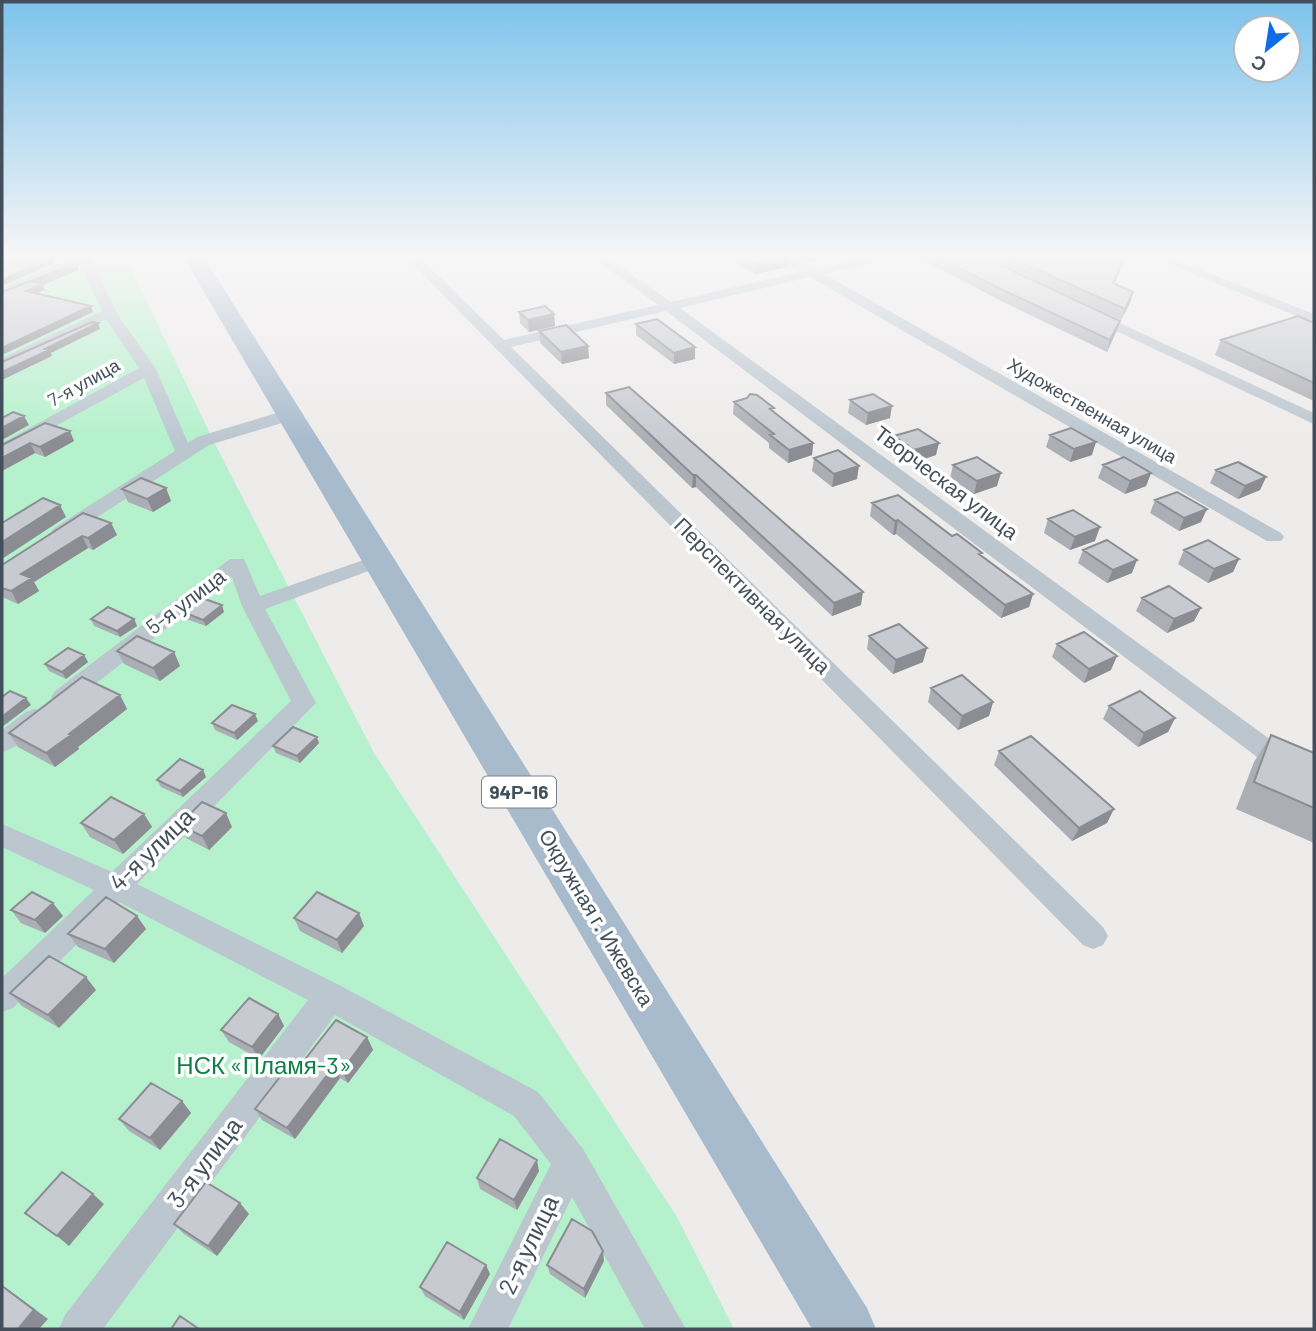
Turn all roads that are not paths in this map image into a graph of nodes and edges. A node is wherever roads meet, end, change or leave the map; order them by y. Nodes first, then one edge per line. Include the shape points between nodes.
1 (97, 318) edge
2 (114, 318) edge
3 (230, 318) edge
4 (473, 318) edge
5 (612, 318) edge
6 (685, 318) edge
7 (891, 318) edge
8 (1100, 318) edge
9 (500, 345) junction
10 (2, 364) edge
11 (148, 369) junction
12 (289, 415) junction
13 (1314, 419) edge
14 (2, 450) edge
15 (183, 451) junction
16 (1274, 537) dead end
17 (47, 541) edge
18 (378, 561) junction
19 (253, 606) junction
20 (2, 743) edge
21 (1266, 750) edge
22 (2, 835) edge
23 (114, 886) junction
24 (1093, 936) dead end
25 (330, 996) junction
26 (2, 998) edge
27 (571, 1161) junction
28 (79, 1329) edge
29 (488, 1329) edge
30 (666, 1329) edge
31 (846, 1329) edge

1 - 10 street
2 - 11 street
3 - 12 main road, Окружная г. Ижевска / 94Р-16
4 - 9 street, Перспективная улица
5 - 9 street
6 - 21 street, Творческая улица
7 - 16 street, Художественная улица
8 - 13 street
9 - 24 street, Перспективная улица
11 - 14 street, 7-я улица
11 - 15 street
12 - 15 street
12 - 18 main road, Окружная г. Ижевска / 94Р-16
15 - 17 street
18 - 19 street
18 - 31 main road, Окружная г. Ижевска / 94Р-16
19 - 20 street, 5-я улица via 237,563
19 - 23 street, 4-я улица via 304,703
22 - 23 street
23 - 25 street
23 - 26 street, 4-я улица
25 - 27 street via 526,1104
25 - 28 street, 3-я улица
27 - 29 street, 2-я улица
27 - 30 street

